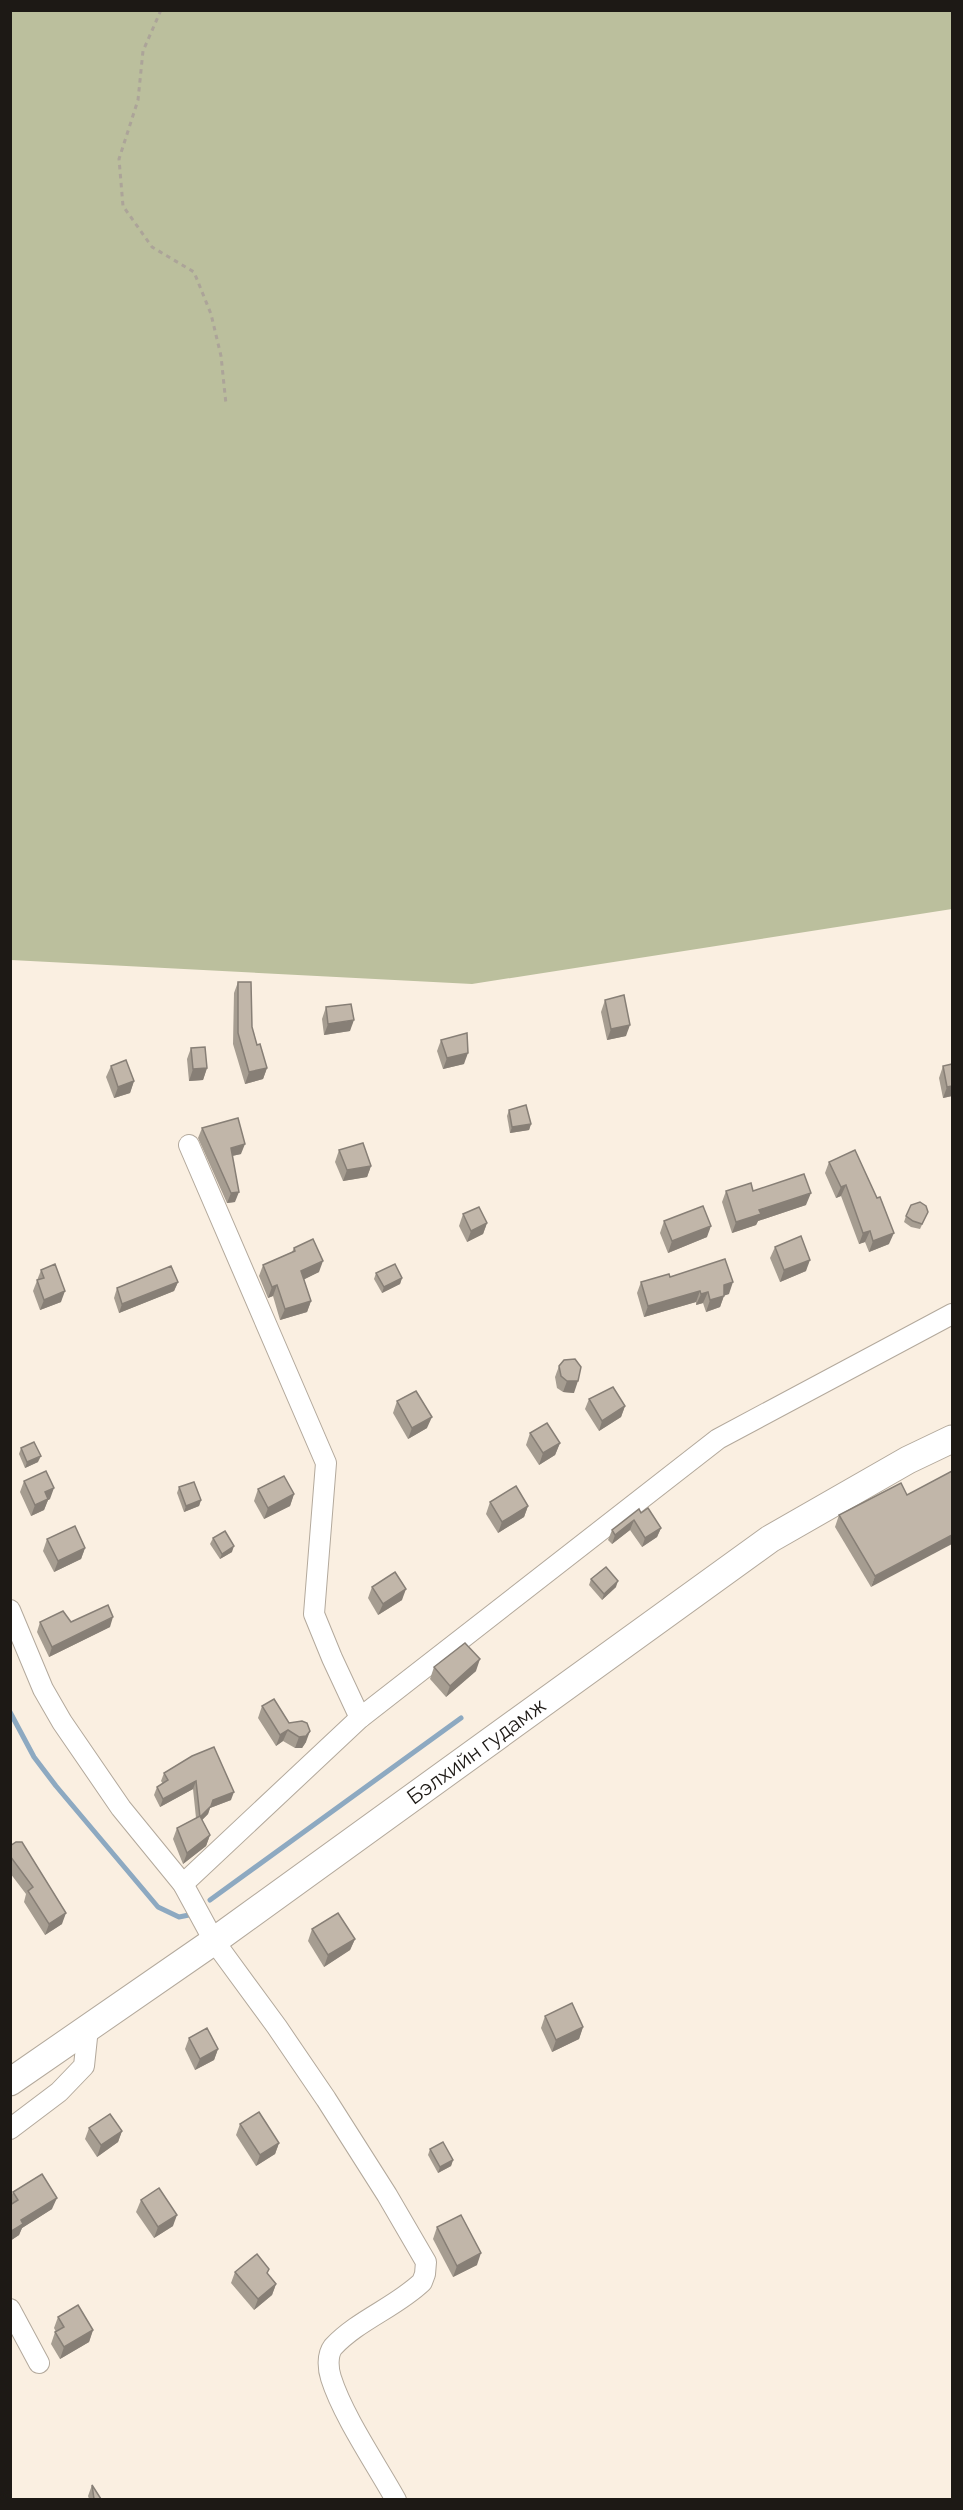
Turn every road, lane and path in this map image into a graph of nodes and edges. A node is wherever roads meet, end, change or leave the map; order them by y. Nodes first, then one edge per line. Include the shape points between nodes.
1 (161, 10) edge
2 (226, 404) dead end
3 (189, 1145) dead end
4 (952, 1314) edge
5 (952, 1438) edge
6 (10, 1610) edge
7 (360, 1718) junction
8 (183, 1884) junction
9 (214, 1941) junction
10 (88, 2028) junction
11 (10, 2082) edge
12 (10, 2129) edge
13 (10, 2309) edge
14 (39, 2363) dead end
15 (396, 2499) edge

1 - 2 path via 142,51 138,100 119,159 123,206 152,247 194,272 211,314
3 - 7 street via 326,1463 314,1614
4 - 7 street via 718,1439
5 - 9 main road, Бэлхийн гудамж via 770,1539
6 - 8 street via 43,1689 62,1722 122,1809
7 - 8 street
8 - 9 street
9 - 10 main road, Бэлхийн гудамж
9 - 15 street via 326,2099 426,2262 422,2282 343,2338 329,2358 331,2377 341,2402
10 - 11 main road, Бэлхийн гудамж
10 - 12 street via 84,2066 59,2092
13 - 14 street

